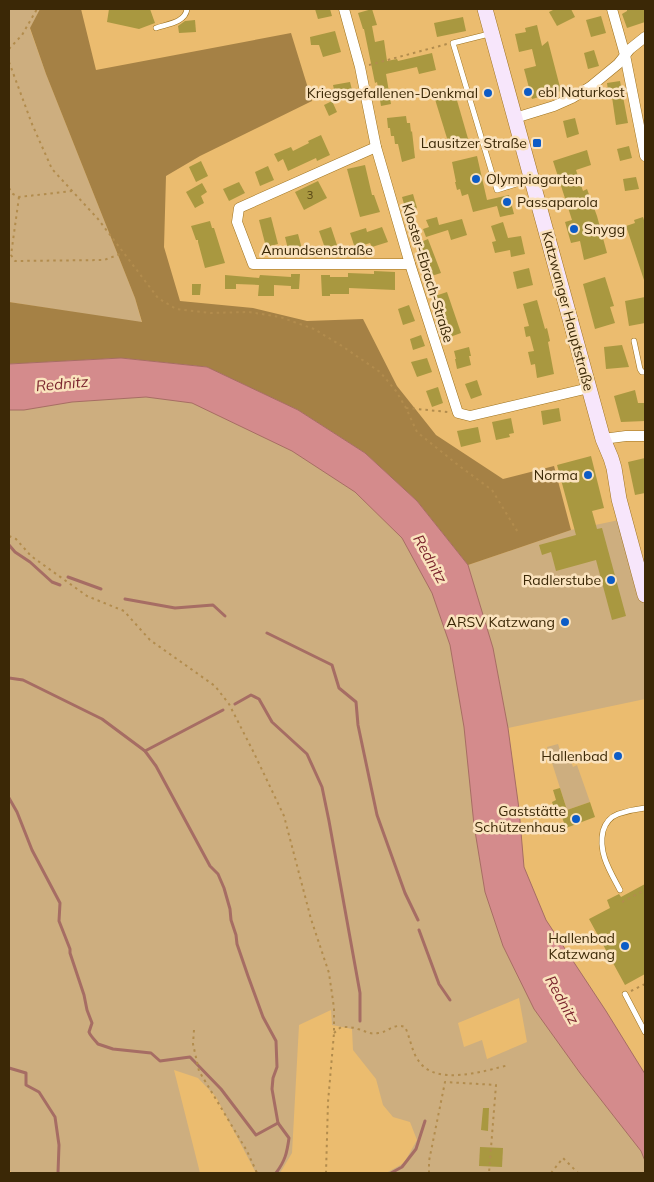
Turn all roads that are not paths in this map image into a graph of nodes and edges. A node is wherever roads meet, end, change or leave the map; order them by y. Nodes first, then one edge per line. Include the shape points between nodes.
1 (187, 9) edge
2 (344, 9) edge
3 (485, 9) edge
4 (612, 9) edge
5 (156, 28) dead end
6 (492, 34) junction
7 (645, 37) edge
8 (625, 55) junction
9 (515, 118) junction
10 (376, 147) junction
11 (645, 156) edge
12 (532, 179) junction
13 (410, 264) junction
14 (634, 341) dead end
15 (645, 372) edge
16 (589, 388) junction
17 (645, 436) edge
18 (602, 439) junction
19 (645, 595) edge
20 (645, 808) edge
21 (620, 890) dead end
22 (625, 994) road end
23 (645, 1032) edge

1 - 5 lane via 180,20
2 - 10 street, Kloster-Ebrach-Straße
3 - 6 main road, Katzwanger Hauptstraße
4 - 8 street
6 - 9 main road, Katzwanger Hauptstraße
6 - 12 lane via 453,43 497,190
7 - 8 street
8 - 9 street via 590,87 572,98
8 - 11 street
9 - 12 main road, Katzwanger Hauptstraße
10 - 13 street, Kloster-Ebrach-Straße
10 - 13 street, Amundsenstraße via 239,208 236,222 253,264
12 - 16 main road, Katzwanger Hauptstraße
13 - 16 street, Kloster-Ebrach-Straße via 458,413 470,416
14 - 15 lane via 640,369
16 - 18 main road, Katzwanger Hauptstraße
17 - 18 street
18 - 19 main road, Katzwanger Hauptstraße via 606,470 619,499
20 - 21 lane via 616,814 605,824 601,840 603,856
22 - 23 lane

